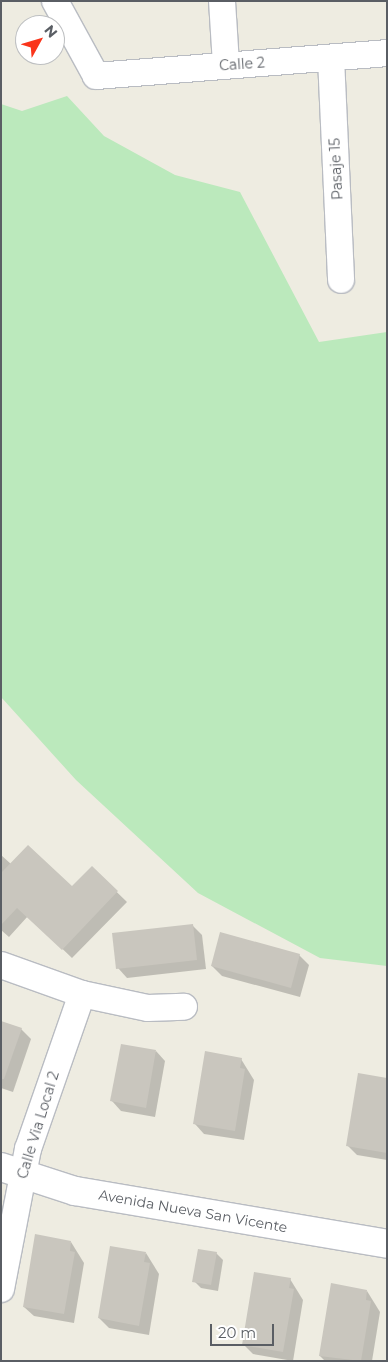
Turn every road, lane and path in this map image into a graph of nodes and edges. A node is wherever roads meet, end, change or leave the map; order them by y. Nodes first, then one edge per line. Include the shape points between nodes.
1 (55, 1) edge
2 (222, 1) edge
3 (387, 53) edge
4 (331, 58) junction
5 (226, 65) junction
6 (341, 280) dead end
7 (1, 965) edge
8 (82, 994) junction
9 (184, 1007) dead end
10 (11, 1171) edge
11 (387, 1244) edge
12 (1, 1289) edge

1 - 5 street, Calle 2 via 96,76
2 - 5 street
3 - 4 street, Calle 2
4 - 5 street, Calle 2
4 - 6 street, Pasaje 15
7 - 8 street
8 - 9 street via 148,1008
8 - 10 street, Calle Via Local 2
10 - 11 street, Avenida Nueva San Vicente via 75,1191
10 - 12 street, Calle Via Local 2

